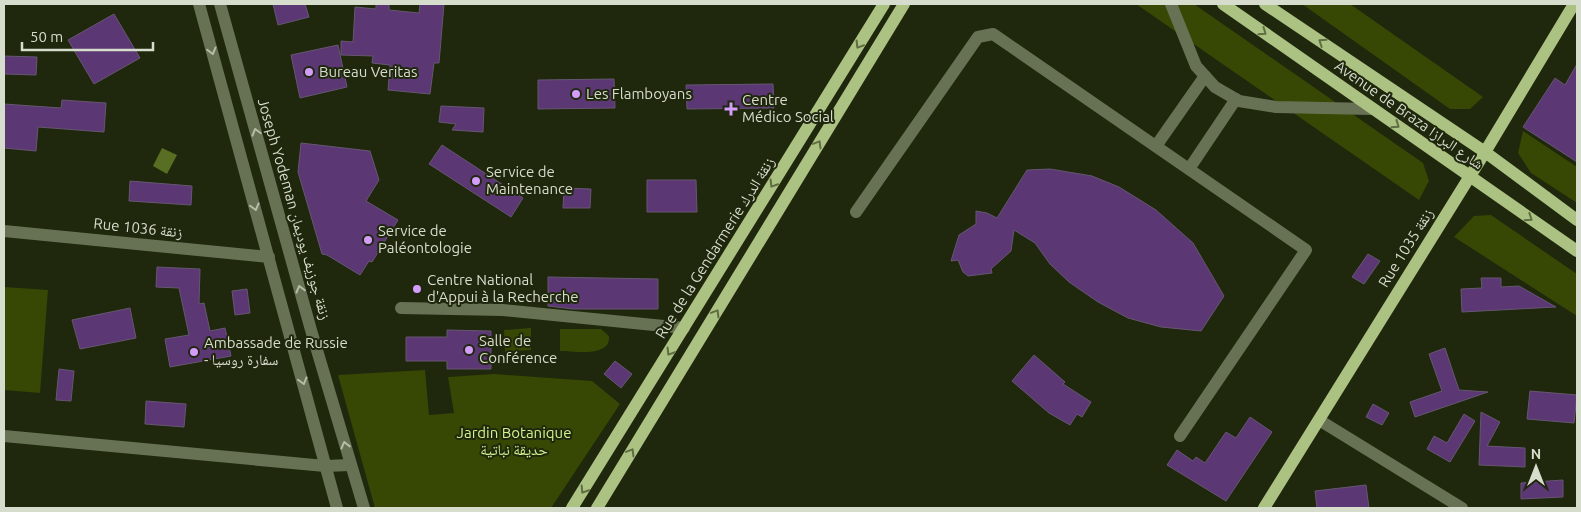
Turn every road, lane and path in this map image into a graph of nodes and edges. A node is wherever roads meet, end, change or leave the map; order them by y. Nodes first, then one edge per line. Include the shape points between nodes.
1 (199, 4) edge
2 (220, 4) edge
3 (884, 4) edge
4 (904, 4) edge
5 (1171, 4) edge
6 (1223, 4) edge
7 (1265, 4) edge
8 (1574, 4) edge
9 (1205, 76) junction
10 (1236, 99) junction
11 (1372, 109) junction
12 (1156, 146) junction
13 (1485, 152) junction
14 (1189, 169) junction
15 (1469, 177) junction
16 (856, 212) dead end
17 (1577, 220) edge
18 (4, 231) edge
19 (1577, 251) edge
20 (269, 257) junction
21 (401, 308) dead end
22 (684, 328) junction
23 (1319, 420) junction
24 (4, 436) edge
25 (1180, 436) dead end
26 (350, 465) junction
27 (325, 466) junction
28 (337, 508) edge
29 (364, 508) edge
30 (572, 508) edge
31 (597, 508) edge
32 (1264, 508) edge
33 (1462, 508) edge

1 -> 20 street
26 -> 2 street, Joseph Yodeman زنقة جوزيف يوديمان
3 -> 22 main road, Rue de la Gendarmerie زنقة الدرك
31 -> 4 main road
5 - 9 street via 1196,66
6 -> 11 main road, Avenue de Braza شارع البرازا
13 -> 7 main road, Avenue de Braza شارع البرازا
8 - 13 main road, Rue 1035 زنقة
9 - 10 street via 1215,87
9 - 12 street
10 - 11 street via 1276,107
10 - 14 street
11 -> 15 main road, Avenue de Braza شارع البرازا
12 - 14 street
12 - 16 street via 993,34 987,34 978,37
13 - 15 main road, Rue 1035 زنقة
13 - 17 main road, Avenue de Braza شارع البرازا
14 - 25 street via 1306,250
15 -> 19 main road, Avenue de Braza شارع البرازا
15 - 23 main road, Rue 1035 زنقة
18 - 20 street, Rue 1036 زنقة
20 -> 27 street
21 - 22 street via 504,310
22 -> 30 main road, Rue de la Gendarmerie زنقة الدرك
23 - 32 main road, Rue 1035 زنقة
23 - 33 street
24 - 27 street
26 - 27 street
26 - 29 street, Joseph Yodeman زنقة جوزيف يوديمان
27 - 28 street

